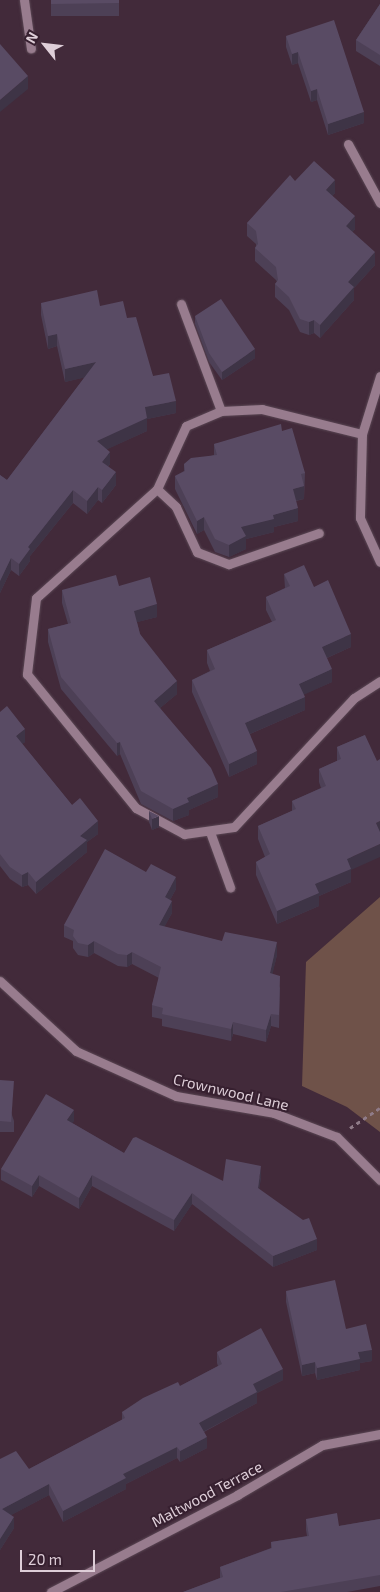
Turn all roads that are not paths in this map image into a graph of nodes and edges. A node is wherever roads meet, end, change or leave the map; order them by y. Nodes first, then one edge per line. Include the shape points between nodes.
1 (24, 0) edge
2 (31, 48) dead end
3 (348, 144) dead end
4 (380, 204) edge
5 (181, 304) dead end
6 (380, 376) edge
7 (221, 411) junction
8 (362, 434) junction
9 (157, 489) junction
10 (319, 533) dead end
11 (380, 562) edge
12 (380, 681) edge
13 (210, 832) junction
14 (230, 888) dead end
15 (0, 981) edge
16 (380, 1180) edge
17 (380, 1434) edge
18 (51, 1592) edge

1 - 2 street
3 - 4 street
5 - 7 street
6 - 8 street
7 - 8 street via 262,409
7 - 9 street via 186,426
8 - 11 street via 360,518
9 - 10 street via 176,507 197,552 229,564
9 - 13 street via 36,598 27,674 136,808 184,834
12 - 13 street via 354,698 234,827
13 - 14 street
15 - 16 street, Crownwood Lane via 76,1051 176,1096 274,1113 337,1137
17 - 18 street, Maltwood Terrace via 322,1445 237,1495

